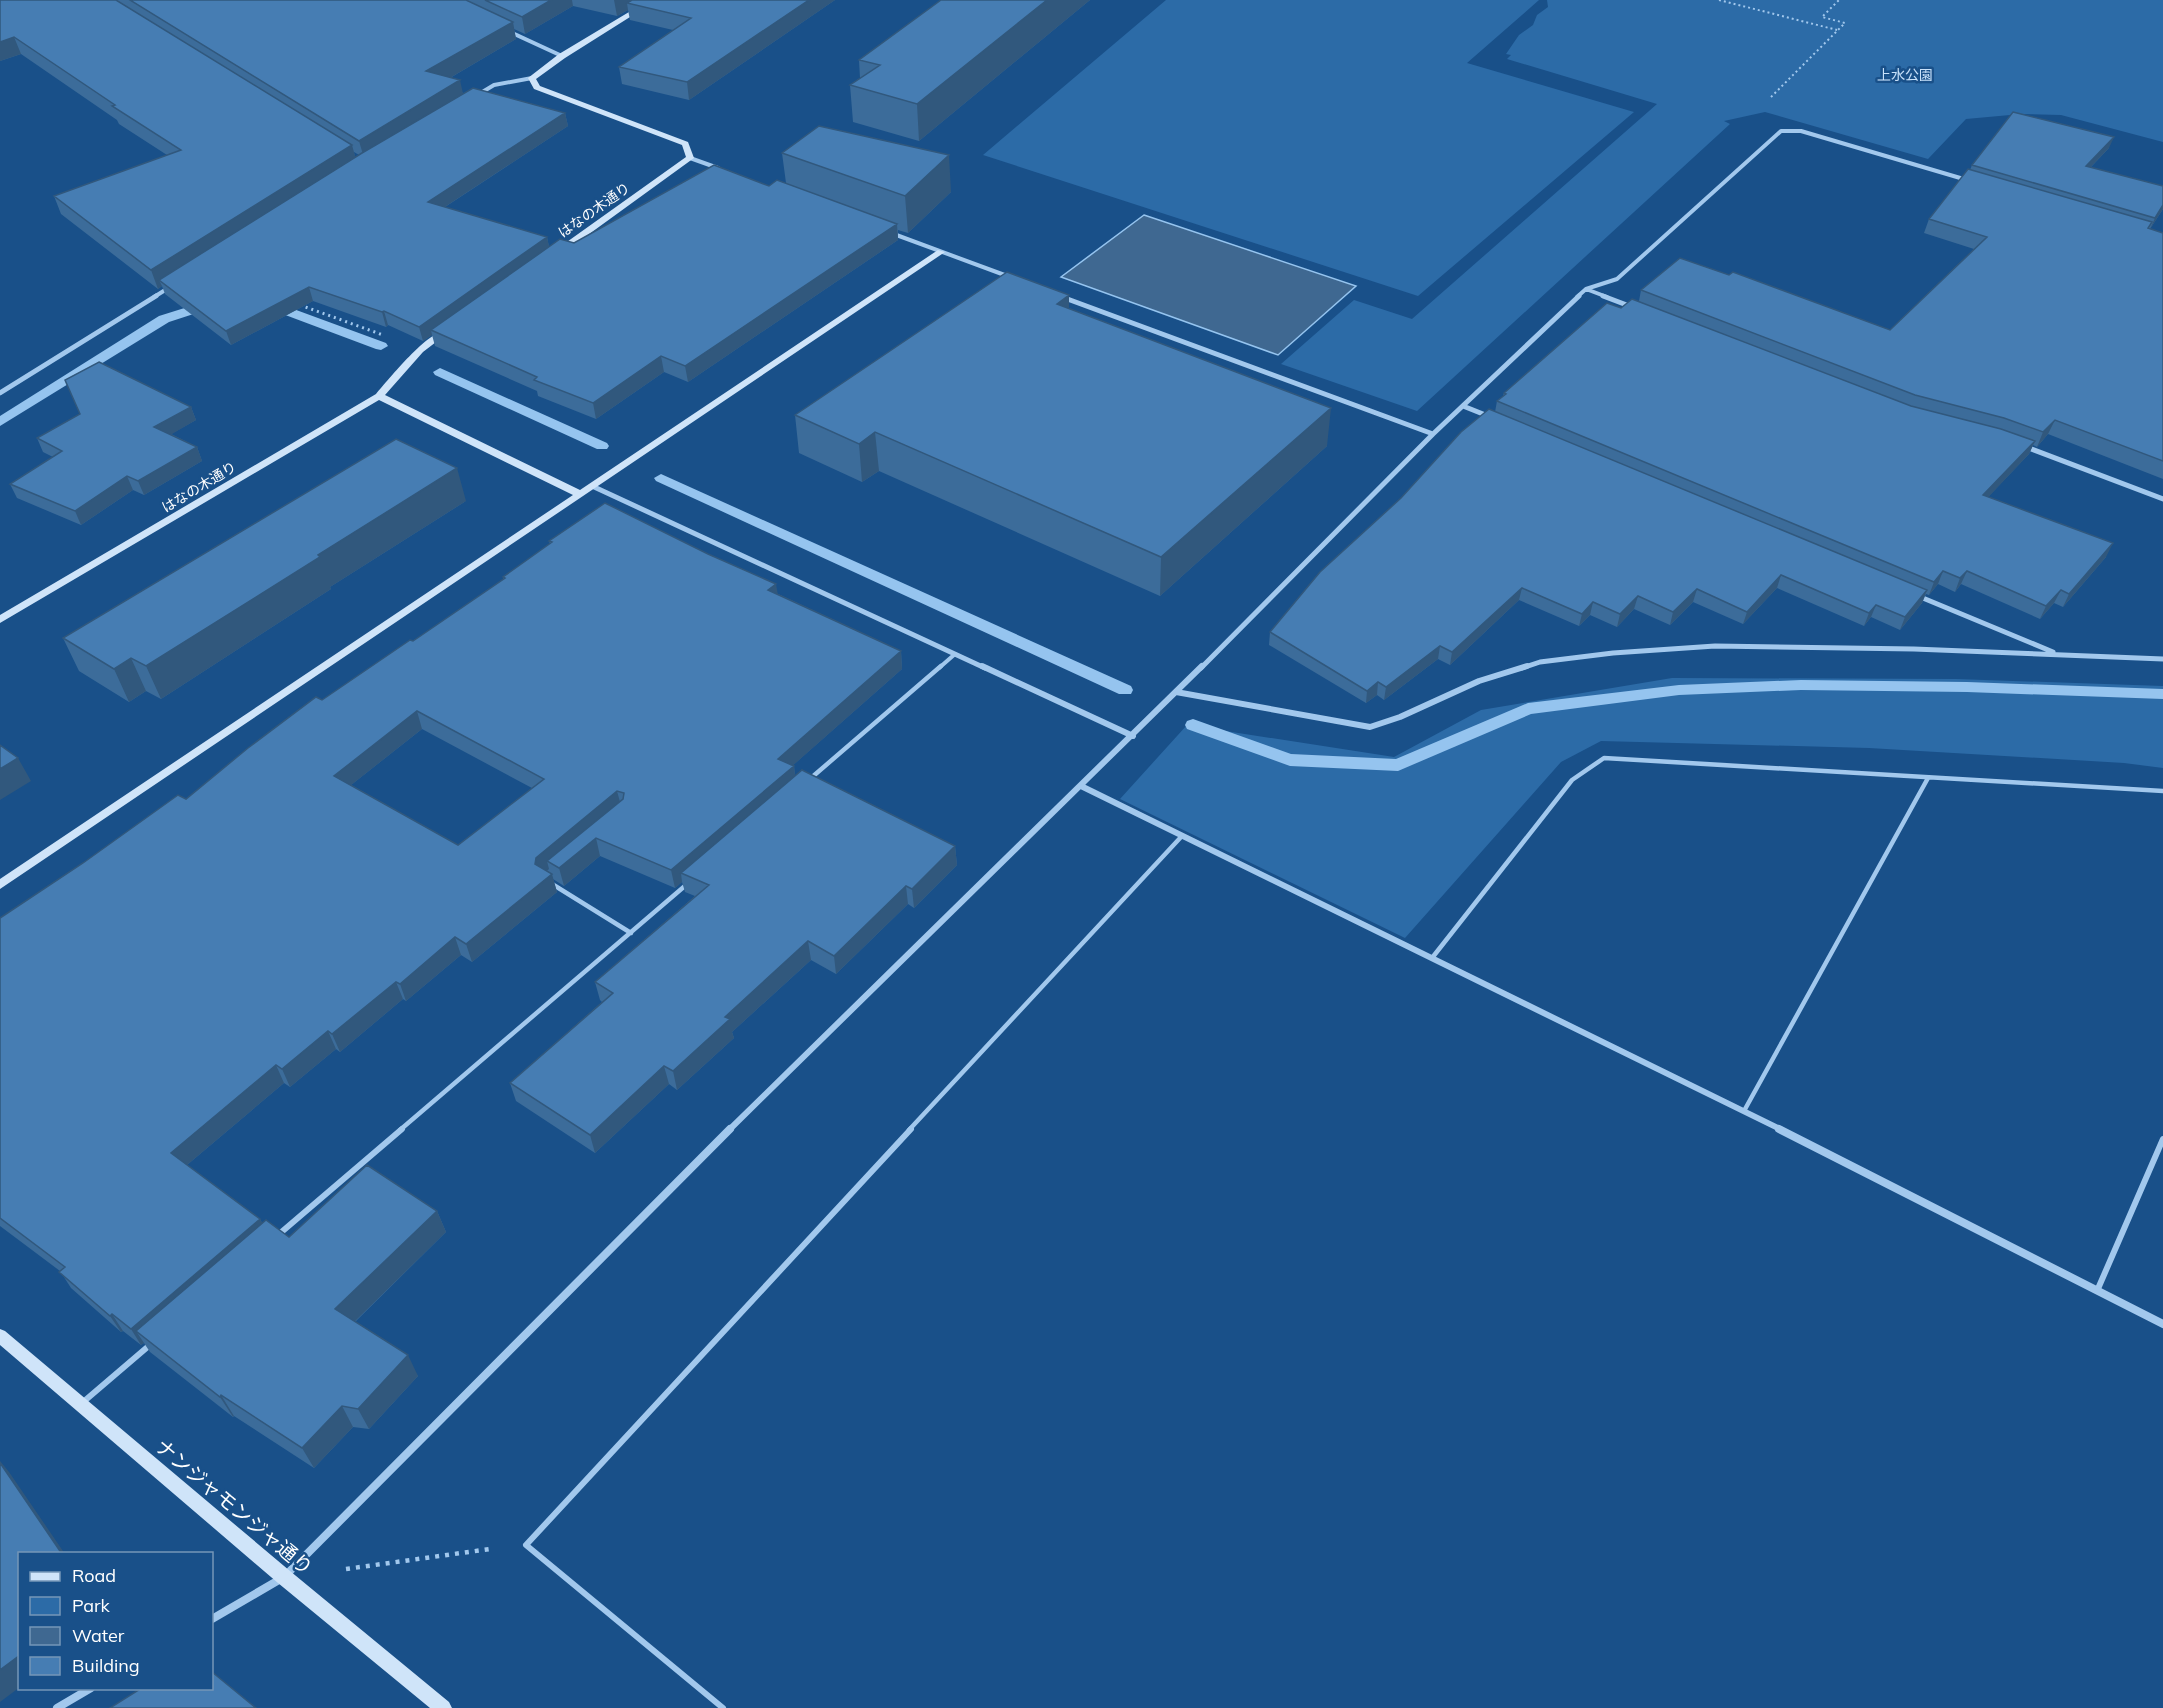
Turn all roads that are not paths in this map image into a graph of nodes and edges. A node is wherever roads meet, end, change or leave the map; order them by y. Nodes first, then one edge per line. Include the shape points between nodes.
1 (654, 0) edge
2 (497, 26) edge
3 (562, 57) junction
4 (532, 78) junction
5 (474, 97) edge
6 (690, 158) junction
7 (723, 170) edge
8 (1971, 181) edge
9 (887, 231) edge
10 (941, 252) junction
11 (553, 255) edge
12 (1019, 281) edge
13 (178, 282) edge
14 (1586, 289) junction
15 (1052, 293) edge
16 (1641, 311) edge
17 (458, 323) edge
18 (0, 393) edge
19 (379, 396) junction
20 (1463, 406) junction
21 (1496, 420) edge
22 (1433, 434) junction
23 (2020, 445) edge
24 (592, 486) junction
25 (580, 494) junction
26 (2163, 499) edge
27 (1914, 594) edge
28 (0, 620) edge
29 (955, 654) junction
30 (2056, 654) junction
31 (2163, 659) edge
32 (1176, 692) junction
33 (1133, 736) junction
34 (1928, 778) junction
35 (802, 786) edge
36 (1081, 786) junction
37 (2163, 791) edge
38 (1181, 837) junction
39 (544, 879) edge
40 (694, 879) edge
41 (0, 885) edge
42 (631, 933) junction
43 (1432, 958) junction
44 (1744, 1111) junction
45 (2163, 1139) edge
46 (270, 1243) edge
47 (2097, 1291) junction
48 (2163, 1324) edge
49 (0, 1336) edge
50 (153, 1343) edge
51 (80, 1405) junction
52 (284, 1577) junction
53 (213, 1618) edge
54 (89, 1690) edge
55 (57, 1708) edge
56 (443, 1708) edge
57 (723, 1708) edge

1 - 3 street
2 - 3 street
3 - 4 street
4 - 5 street via 494,85
4 - 6 street via 537,87 685,144
6 - 7 street
6 - 11 street, はなの木通り
8 - 14 street via 1801,131 1781,131 1617,279
9 - 10 street
10 - 12 street
10 - 24 street
13 - 18 street
14 - 16 street
14 - 20 street
15 - 22 street
17 - 19 street, はなの木通り via 420,350
19 - 25 street
19 - 28 street, はなの木通り
20 - 21 street
20 - 22 street
22 - 32 street
23 - 26 street
24 - 25 street
24 - 29 street
25 - 41 street
27 - 30 street
29 - 33 street
29 - 35 lane
30 - 31 street
30 - 32 street via 1715,646 1612,653 1540,662 1489,678 1370,728
32 - 33 street
33 - 36 street
34 - 37 lane
34 - 43 lane via 1604,758 1572,780
34 - 44 lane
36 - 38 street
36 - 52 street via 831,1028
38 - 43 street
38 - 57 lane via 526,1545
39 - 42 lane
40 - 42 lane
42 - 46 lane
43 - 44 street
44 - 47 street
45 - 47 lane
47 - 48 street
49 - 51 street, ナンジャモンジャ通り
50 - 51 lane
51 - 52 street, ナンジャモンジャ通り
52 - 53 street
52 - 56 street, ナンジャモンジャ通り
54 - 55 street

